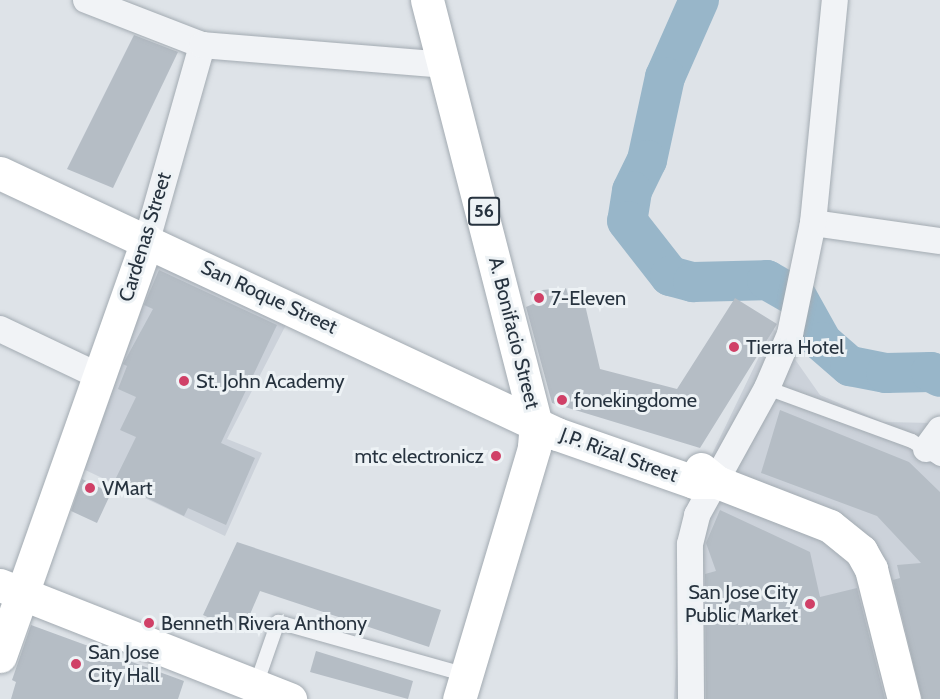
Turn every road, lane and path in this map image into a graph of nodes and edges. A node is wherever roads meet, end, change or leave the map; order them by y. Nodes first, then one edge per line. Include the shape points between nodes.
1 (86, 0) edge
2 (427, 0) edge
3 (835, 0) edge
4 (202, 45) junction
5 (445, 65) junction
6 (0, 173) edge
7 (813, 223) junction
8 (147, 240) junction
9 (940, 241) edge
10 (0, 330) edge
11 (99, 376) junction
12 (767, 388) junction
13 (537, 423) junction
14 (935, 446) edge
15 (717, 482) junction
16 (11, 589) edge
17 (0, 656) edge
18 (256, 685) junction
19 (463, 687) edge
20 (290, 699) edge
21 (691, 699) edge
22 (904, 699) edge

1 - 4 street
2 - 5 main road, A. Bonifacio Street / 56
3 - 7 street
4 - 5 street
4 - 8 street, Cardenas Street
5 - 13 main road, A. Bonifacio Street / 56
6 - 8 main road, San Roque Street
7 - 9 street
7 - 12 street via 790,334
8 - 11 main road, Cardenas Street
8 - 13 main road, San Roque Street
10 - 11 street
11 - 16 main road, Cardenas Street
12 - 14 lane
12 - 15 street
13 - 15 main road, J.P. Rizal Street via 566,421 698,466
13 - 19 main road, A. Bonifacio Street / 56 via 534,448
15 - 21 street via 697,515 690,544
15 - 22 main road, J.P. Rizal Street via 830,526 861,550 871,569
16 - 17 main road, Cardenas Street
16 - 18 main road
18 - 19 lane via 278,622
18 - 20 main road

